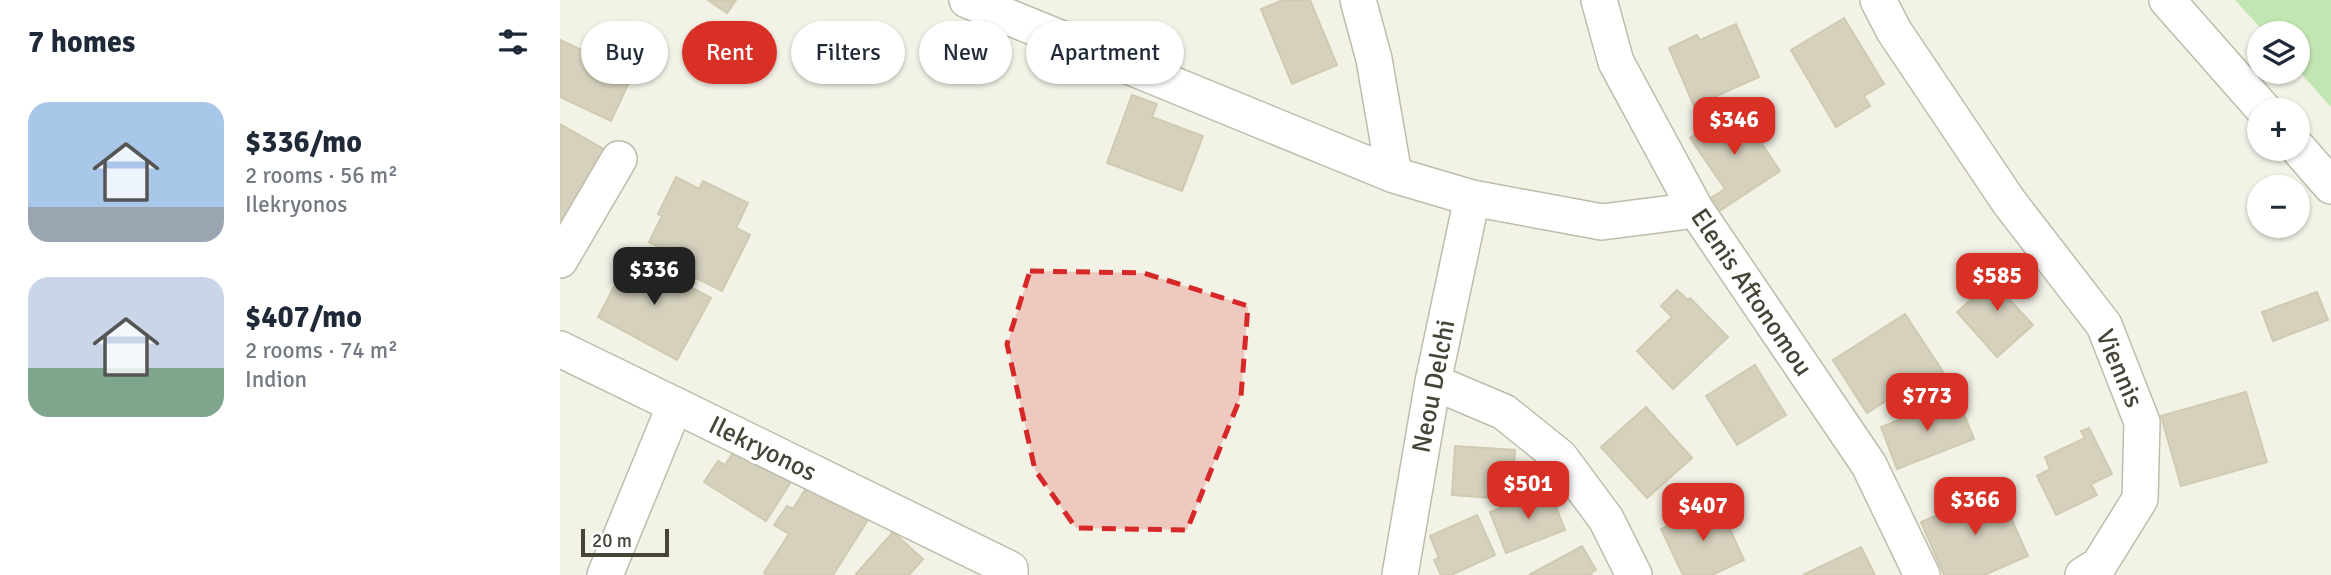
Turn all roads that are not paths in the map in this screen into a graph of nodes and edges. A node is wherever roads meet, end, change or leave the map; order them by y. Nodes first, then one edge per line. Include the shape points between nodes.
1 (967, 0) edge
2 (1358, 0) edge
3 (1600, 0) edge
4 (1878, 0) edge
5 (2167, 0) edge
6 (2253, 98) edge
7 (619, 159) dead end
8 (2309, 161) edge
9 (1394, 175) junction
10 (2331, 186) edge
11 (1472, 198) junction
12 (1696, 210) junction
13 (560, 260) edge
14 (560, 349) edge
15 (1433, 382) junction
16 (675, 405) junction
17 (605, 575) edge
18 (1010, 575) edge
19 (1400, 575) edge
20 (1634, 575) edge
21 (1922, 575) edge
22 (2083, 575) edge

1 - 9 street
2 - 9 street via 1374,59
3 - 12 street, Elenis Aftonomou via 1616,62
4 - 22 street, Viennis via 1894,32 2008,202 2104,324 2142,422 2140,499 2099,565
5 - 6 street
7 - 13 street
8 - 10 street
9 - 11 street
11 - 12 street via 1602,222
11 - 15 street, Neou Delchi
12 - 21 street, Elenis Aftonomou via 1869,466
14 - 16 street
15 - 19 street, Neou Delchi
15 - 20 street via 1504,412 1560,457 1606,519
16 - 17 street, Ilekryonos
16 - 18 street, Ilekryonos via 1010,569

